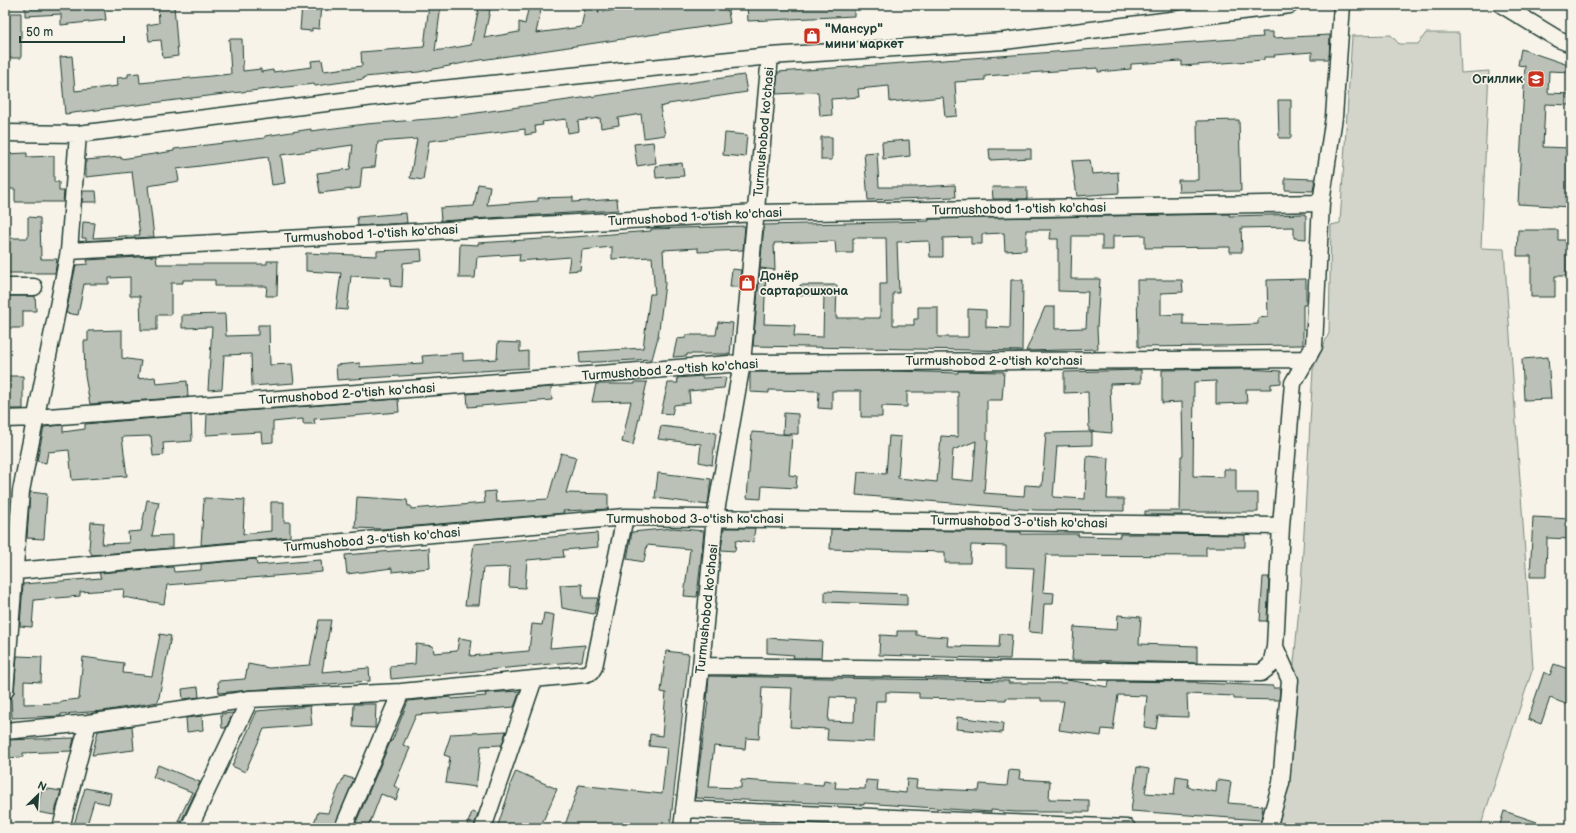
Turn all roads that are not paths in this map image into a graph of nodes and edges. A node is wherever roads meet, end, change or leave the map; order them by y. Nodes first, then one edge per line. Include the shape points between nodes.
1 (1290, 5) edge
2 (1342, 5) edge
3 (1502, 5) edge
4 (1571, 44) edge
5 (770, 56) junction
6 (5, 133) edge
7 (78, 134) junction
8 (1321, 203) junction
9 (757, 213) junction
10 (70, 251) junction
11 (5, 287) edge
12 (34, 287) dead end
13 (1306, 359) junction
14 (742, 363) junction
15 (35, 418) junction
16 (5, 419) edge
17 (625, 517) junction
18 (716, 517) junction
19 (1282, 526) junction
20 (10, 572) edge
21 (1275, 647) junction
22 (701, 666) junction
23 (534, 679) junction
24 (5, 690) edge
25 (401, 692) junction
26 (250, 699) junction
27 (88, 723) junction
28 (5, 731) edge
29 (684, 809) junction
30 (61, 828) edge
31 (189, 828) edge
32 (343, 828) edge
33 (483, 828) edge
34 (682, 828) edge
35 (1127, 828) edge
36 (1268, 828) edge

1 - 5 street via 1004,41
2 - 8 street via 1334,117
3 - 4 street via 1558,39
5 - 7 street via 422,91
5 - 9 street, Turmushobod ko'chasi
6 - 7 street
7 - 10 street
8 - 9 street, Turmushobod 1-o'tish ko'chasi
8 - 13 street via 1314,346
9 - 10 street, Turmushobod 1-o'tish ko'chasi
9 - 14 street, Turmushobod ko'chasi
10 - 15 street
11 - 12 street
13 - 14 street, Turmushobod 2-o'tish ko'chasi
13 - 19 street via 1293,383
14 - 15 street, Turmushobod 2-o'tish ko'chasi
14 - 18 street, Turmushobod ko'chasi
15 - 16 street, Turmushobod 2-o'tish ko'chasi
15 - 20 street via 21,491
17 - 18 street, Turmushobod 3-o'tish ko'chasi
17 - 20 street, Turmushobod 3-o'tish ko'chasi
17 - 23 street via 594,667 591,672 585,674
18 - 19 street, Turmushobod 3-o'tish ko'chasi
18 - 22 street, Turmushobod ko'chasi
19 - 21 street
20 - 24 street
21 - 22 street via 1271,665 1261,673
21 - 36 street via 1290,680 1281,782
22 - 29 street, Turmushobod ko'chasi
23 - 25 street
23 - 33 street
25 - 26 street
25 - 32 street
26 - 27 street
26 - 31 street
27 - 28 street
27 - 30 street
29 - 34 street, Turmushobod ko'chasi
29 - 35 street

